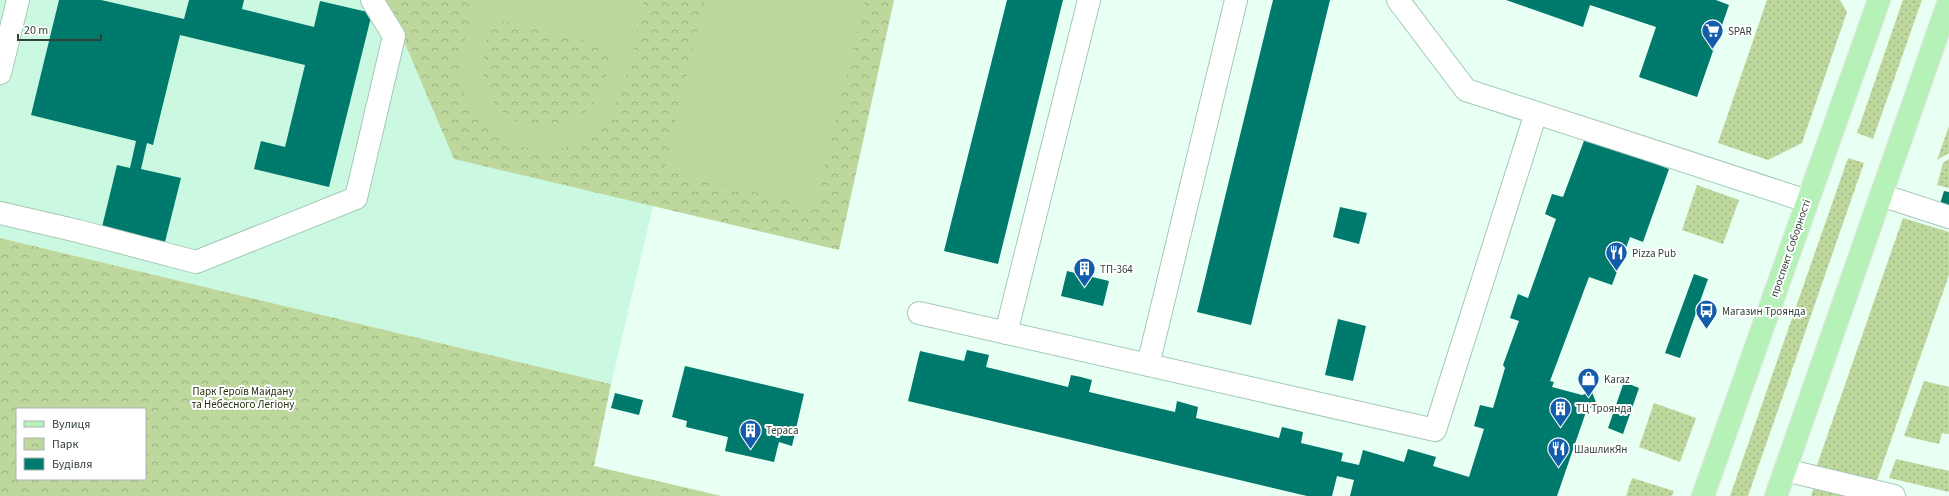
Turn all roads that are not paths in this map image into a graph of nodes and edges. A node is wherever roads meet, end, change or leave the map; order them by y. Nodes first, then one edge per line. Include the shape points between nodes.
1 (18, 0) edge
2 (372, 0) edge
3 (1089, 0) edge
4 (1236, 0) edge
5 (1398, 0) edge
6 (1879, 0) edge
7 (1949, 1) edge
8 (0, 74) edge
9 (1536, 113) junction
10 (1881, 195) junction
11 (1807, 201) junction
12 (0, 213) edge
13 (1949, 216) edge
14 (919, 313) dead end
15 (1006, 333) junction
16 (1148, 365) junction
17 (1785, 470) junction
18 (1702, 496) edge
19 (1776, 496) edge
20 (1894, 496) edge

1 - 8 lane
2 - 12 lane via 394,36 356,198 196,262
3 - 15 lane
4 - 16 lane
5 - 9 lane via 1466,90
6 - 11 main road, проспект Соборності
7 - 10 main road
9 - 11 lane
9 - 16 lane via 1435,430
10 - 13 lane
10 - 17 main road
11 - 18 main road, проспект Соборності
14 - 15 lane
15 - 16 lane
17 - 19 main road
17 - 20 lane

